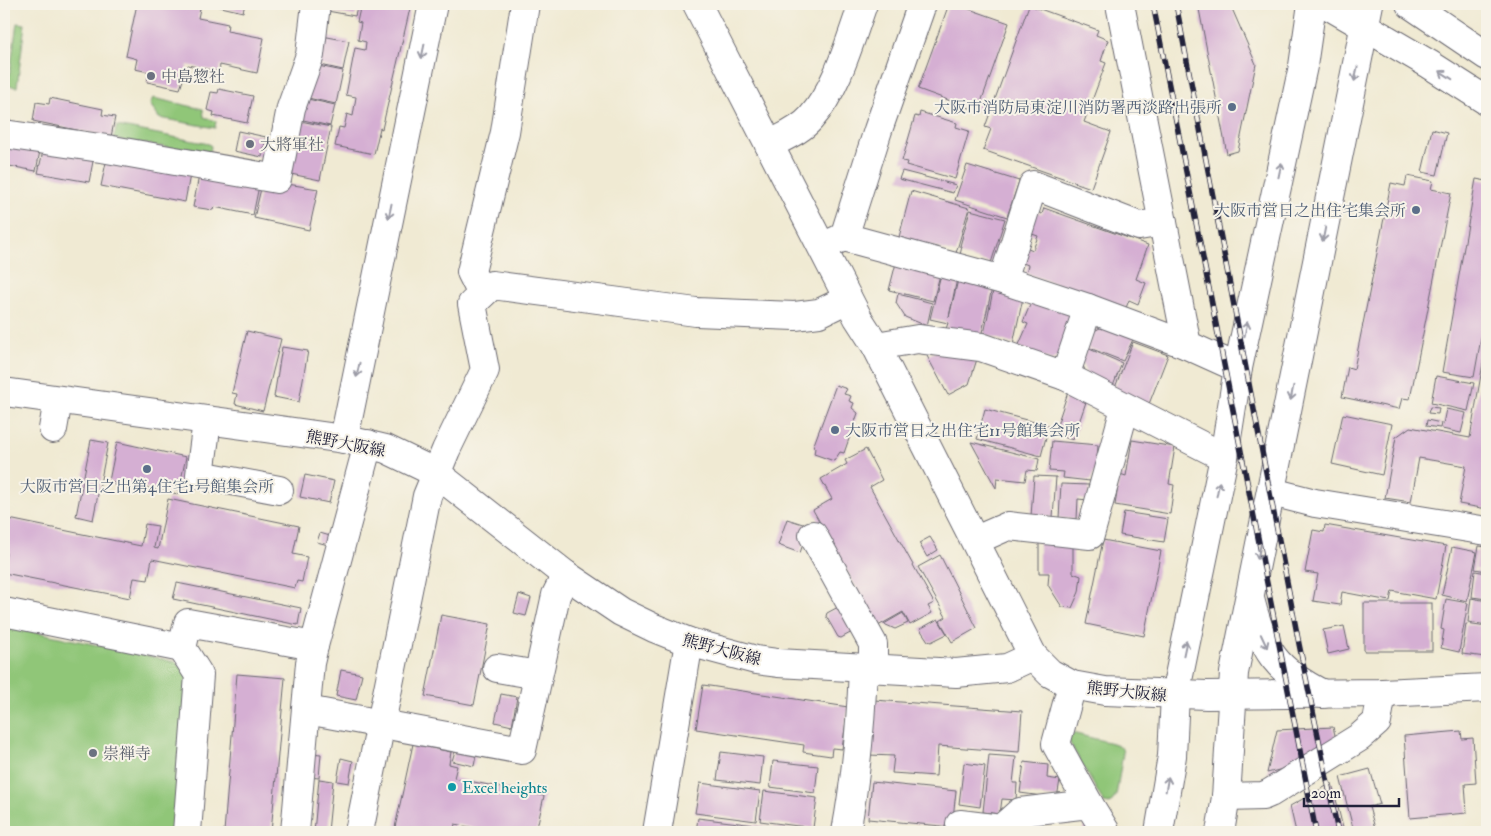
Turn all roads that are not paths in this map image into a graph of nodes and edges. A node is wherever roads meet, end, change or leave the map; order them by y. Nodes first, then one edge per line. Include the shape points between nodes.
1 (316, 4) edge
2 (433, 4) edge
3 (525, 4) edge
4 (697, 4) edge
5 (863, 4) edge
6 (922, 4) edge
7 (1120, 4) edge
8 (1312, 4) edge
9 (1326, 4) edge
10 (1410, 4) edge
11 (1431, 14) edge
12 (1368, 15) edge
13 (1487, 56) edge
14 (1487, 101) edge
15 (4, 134) edge
16 (769, 145) junction
17 (1163, 222) junction
18 (833, 242) junction
19 (1003, 280) junction
20 (482, 294) junction
21 (848, 299) junction
22 (1088, 308) junction
23 (1187, 345) junction
24 (876, 346) junction
25 (1238, 368) junction
26 (1065, 376) junction
27 (4, 392) edge
28 (58, 400) junction
29 (1125, 408) junction
30 (207, 420) junction
31 (53, 429) dead end
32 (356, 442) junction
33 (1224, 457) junction
34 (436, 473) junction
35 (279, 490) dead end
36 (1272, 492) junction
37 (1487, 531) edge
38 (813, 535) dead end
39 (976, 540) junction
40 (566, 575) junction
41 (1249, 595) junction
42 (4, 612) edge
43 (689, 642) junction
44 (314, 646) junction
45 (182, 648) junction
46 (1033, 656) junction
47 (497, 668) dead end
48 (868, 668) junction
49 (538, 675) junction
50 (1072, 684) junction
51 (1487, 688) edge
52 (1382, 693) junction
53 (1323, 694) junction
54 (1175, 695) junction
55 (1233, 695) junction
56 (307, 710) junction
57 (381, 722) junction
58 (1226, 797) junction
59 (1089, 804) junction
60 (960, 824) dead end
61 (187, 832) edge
62 (295, 832) edge
63 (359, 832) edge
64 (657, 832) edge
65 (846, 832) edge
66 (1106, 832) edge
67 (1159, 832) edge
68 (1220, 832) edge

1 - 15 street via 310,55 291,108 277,179
2 -> 32 street
3 - 20 street via 505,132 471,272
4 - 16 street
5 - 16 street via 842,62 821,104 800,128
6 - 18 street via 878,130
7 - 17 street
25 -> 8 street via 1303,66
9 - 12 street
10 - 11 street
11 - 13 street
14 -> 12 street
12 -> 36 street
16 - 18 street
17 - 19 street via 1139,226 1033,185
17 - 23 street
18 - 19 street
18 - 21 street
19 - 22 street
20 - 21 street via 492,285 696,312 795,316 819,313
20 - 34 street via 472,304 485,370
21 - 24 street
22 - 23 street
22 - 26 street
23 - 25 street
24 - 26 street via 918,339 941,340 980,347
24 - 39 street
25 - 33 street
26 - 29 street
27 - 28 street, 熊野大阪線
28 - 30 street, 熊野大阪線
28 - 31 street
29 - 33 street
29 - 39 street via 1090,535 1008,526
30 - 32 street, 熊野大阪線
30 - 35 street via 200,475
32 - 34 street, 熊野大阪線 via 402,456
32 - 44 street
54 -> 33 street
34 - 40 street, 熊野大阪線
34 - 57 street via 386,648
36 - 37 street via 1315,503
36 -> 41 street
38 - 48 street via 873,644
39 - 46 street
40 - 43 street, 熊野大阪線 via 621,612
40 - 49 street via 556,595
41 -> 53 street via 1270,653 1282,669
41 - 55 street
42 - 45 street
43 - 48 street, 熊野大阪線 via 756,660
43 - 64 street
44 - 45 street via 188,623
44 - 56 street
45 - 61 street via 199,675
46 - 48 street, 熊野大阪線 via 1007,668 979,672
46 - 50 street, 熊野大阪線 via 1050,673
47 - 49 street
48 - 65 street
49 - 57 street via 522,750
50 - 54 street, 熊野大阪線 via 1105,691
50 - 59 street via 1056,744
51 - 52 street, 熊野大阪線
52 - 53 street, 熊野大阪線
52 - 58 street via 1377,722 1360,737 1270,793
53 - 55 street, 熊野大阪線
54 - 55 street, 熊野大阪線
67 -> 54 street via 1172,756
55 - 58 street
56 - 57 street
56 - 62 street
57 - 63 street
58 - 68 street
59 - 60 street via 1020,812 1001,829
59 - 66 street

